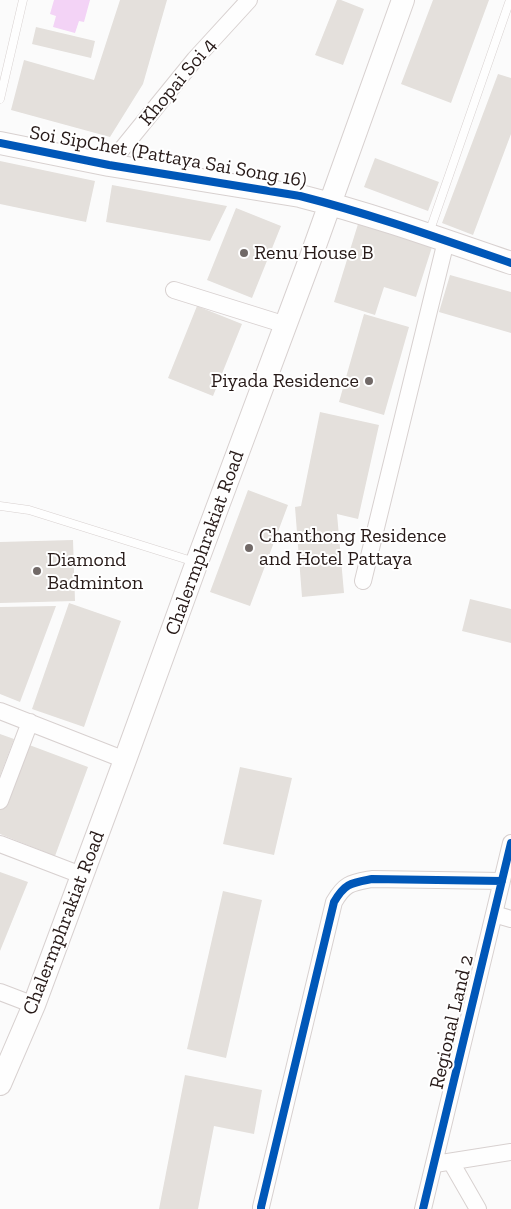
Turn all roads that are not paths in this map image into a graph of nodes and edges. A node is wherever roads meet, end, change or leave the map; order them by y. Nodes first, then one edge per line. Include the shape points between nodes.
1 (23, 0) edge
2 (249, 0) edge
3 (403, 0) edge
4 (510, 0) edge
5 (0, 99) edge
6 (0, 143) edge
7 (109, 165) junction
8 (329, 204) junction
9 (437, 238) junction
10 (511, 262) edge
11 (174, 290) dead end
12 (286, 325) junction
13 (0, 506) edge
14 (197, 562) junction
15 (363, 581) dead end
16 (0, 711) edge
17 (30, 722) junction
18 (125, 760) junction
19 (0, 801) edge
20 (511, 843) edge
21 (0, 844) edge
22 (82, 875) junction
23 (502, 881) junction
24 (494, 914) junction
25 (511, 919) edge
26 (0, 992) edge
27 (34, 1005) junction
28 (0, 1084) edge
29 (511, 1152) edge
30 (443, 1163) junction
31 (261, 1209) edge
32 (423, 1209) edge
33 (478, 1209) edge

1 - 5 lane
2 - 7 street, Khopai Soi 4 via 195,59
3 - 8 main road, Chalermphrakiat Road
4 - 9 lane
6 - 7 main road, Soi SipChet (Pattaya Sai Song 16)
7 - 8 main road, Soi SipChet (Pattaya Sai Song 16) via 300,196
8 - 9 main road, Soi SipChet (Pattaya Sai Song 16)
8 - 12 main road, Chalermphrakiat Road
9 - 10 main road, Soi SipChet (Pattaya Sai Song 16)
9 - 15 street
11 - 12 street
12 - 14 main road, Chalermphrakiat Road
13 - 14 lane via 29,510
14 - 18 main road, Chalermphrakiat Road
16 - 17 street
17 - 18 street
17 - 19 street
18 - 22 main road, Chalermphrakiat Road
20 - 23 street, Regional Land 2
21 - 22 street
22 - 27 main road, Chalermphrakiat Road
23 - 24 street, Regional Land 2
23 - 31 street via 372,879 352,883 340,892 334,902
24 - 25 street
24 - 30 street, Regional Land 2
26 - 27 street
27 - 28 main road, Chalermphrakiat Road
29 - 30 street
30 - 32 street, Regional Land 2
30 - 33 street

